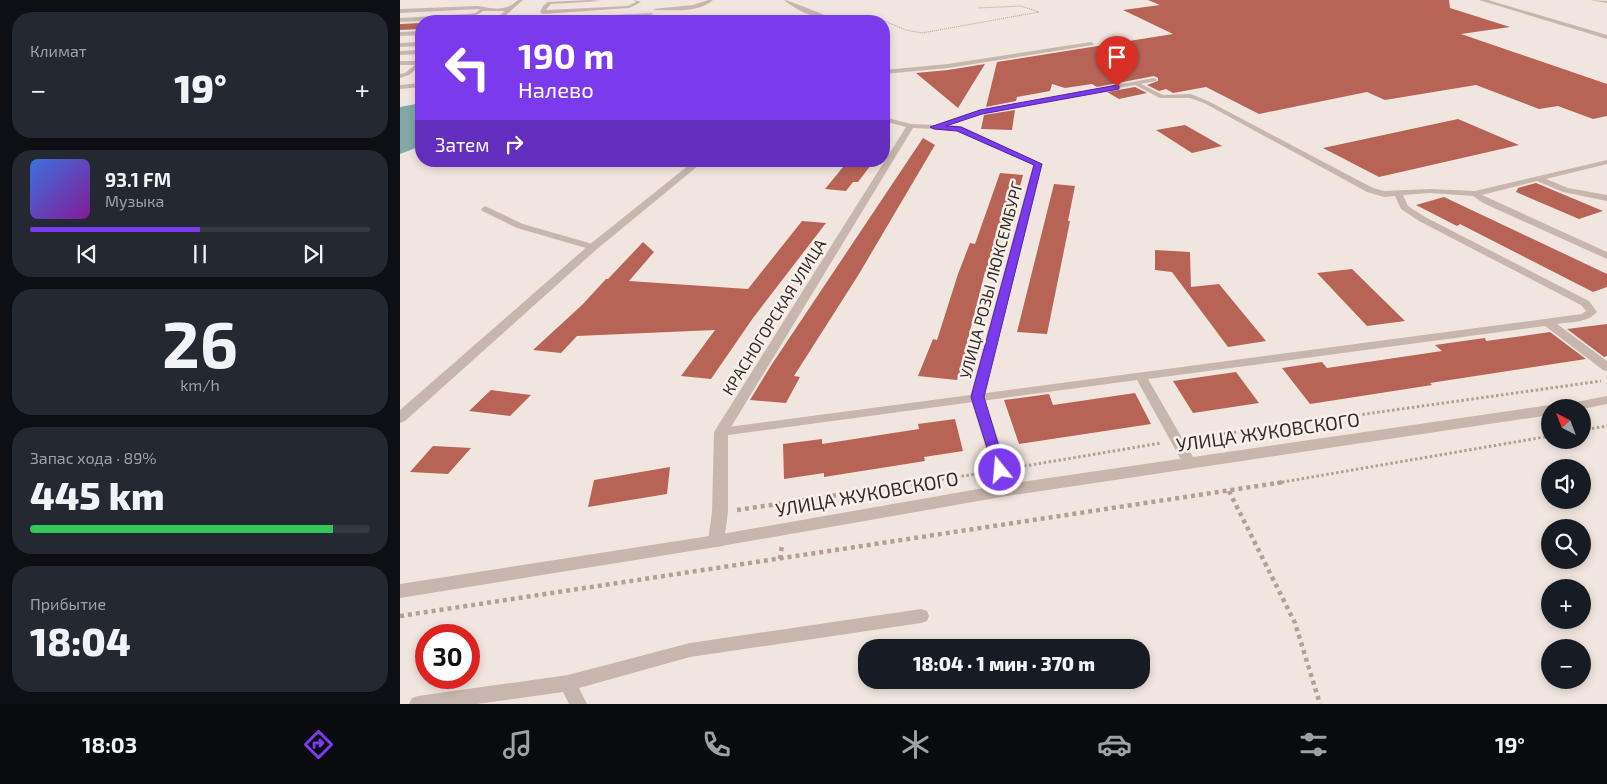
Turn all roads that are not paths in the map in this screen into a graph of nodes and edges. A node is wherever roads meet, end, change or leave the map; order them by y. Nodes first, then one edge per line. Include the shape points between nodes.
1 (521, 0) edge
2 (607, 0) edge
3 (711, 0) edge
4 (787, 0) edge
5 (1482, 0) edge
6 (1592, 0) edge
7 (637, 1) edge
8 (659, 1) edge
9 (646, 2) dead end
10 (1606, 3) edge
11 (510, 9) junction
12 (655, 9) junction
13 (483, 10) junction
14 (400, 11) edge
15 (651, 14) joint
16 (473, 15) edge
17 (503, 15) edge
18 (633, 15) edge
19 (818, 15) edge
20 (415, 19) edge
21 (400, 20) edge
22 (415, 25) edge
23 (400, 26) edge
24 (415, 33) edge
25 (400, 34) edge
26 (1607, 36) edge
27 (415, 44) edge
28 (1091, 44) dead end
29 (400, 45) edge
30 (415, 52) edge
31 (400, 53) edge
32 (400, 63) edge
33 (415, 64) edge
34 (415, 67) edge
35 (890, 72) edge
36 (400, 76) edge
37 (1154, 80) dead end
38 (1137, 84) junction
39 (415, 86) edge
40 (400, 87) edge
41 (890, 121) edge
42 (911, 126) junction
43 (934, 127) junction
44 (890, 160) edge
45 (1607, 162) edge
46 (693, 167) edge
47 (886, 167) edge
48 (1536, 178) junction
49 (1398, 194) junction
50 (1476, 194) junction
51 (1607, 198) edge
52 (485, 210) dead end
53 (593, 248) junction
54 (1607, 256) edge
55 (1548, 322) junction
56 (1607, 367) edge
57 (1140, 376) junction
58 (978, 397) junction
59 (1607, 400) edge
60 (1591, 403) edge
61 (1541, 411) edge
62 (400, 418) edge
63 (721, 432) junction
64 (1190, 464) junction
65 (1007, 490) junction
66 (716, 541) junction
67 (400, 592) edge
68 (921, 616) dead end
69 (568, 683) junction
70 (418, 704) edge
71 (578, 704) edge

1 - 11 lane
2 - 7 lane via 550,3 544,12 630,7
3 - 12 lane via 698,6
4 - 19 street
5 - 26 street
6 - 10 lane
7 - 9 lane
8 - 12 lane
11 - 13 lane
11 - 17 lane
12 - 15 lane
13 - 14 lane via 477,7
13 - 16 lane
15 - 18 lane
20 - 21 lane
22 - 23 lane
24 - 25 lane
27 - 29 lane
28 - 35 street
30 - 31 lane
32 - 33 lane
34 - 36 lane
37 - 38 street
38 - 43 street via 980,112
38 - 49 lane via 1162,96 1191,96 1206,102 1370,190
39 - 40 lane
41 - 42 street
42 - 43 street
42 - 44 street, КРАСНОГОРСКАЯ УЛИЦА
43 - 58 street, УЛИЦА РОЗЫ ЛЮКСЕМБУРГ via 958,128 1038,164
45 - 48 lane
46 - 53 street
47 - 63 street, КРАСНОГОРСКАЯ УЛИЦА
48 - 50 lane
48 - 51 lane via 1566,190
49 - 50 lane via 1430,191
49 - 55 lane via 1404,207 1422,219 1585,303 1592,312 1585,317
50 - 54 lane via 1486,202
52 - 53 lane via 520,226
53 - 62 street
55 - 56 lane
55 - 57 lane
57 - 58 lane
57 - 64 lane
58 - 63 lane
58 - 65 street, УЛИЦА РОЗЫ ЛЮКСЕМБУРГ
59 - 60 street
61 - 64 street, УЛИЦА ЖУКОВСКОГО
63 - 66 street via 720,512
64 - 65 street, УЛИЦА ЖУКОВСКОГО
65 - 66 street, УЛИЦА ЖУКОВСКОГО
66 - 67 street, УЛИЦА ЖУКОВСКОГО
68 - 69 lane via 690,650
69 - 70 lane
69 - 71 lane

